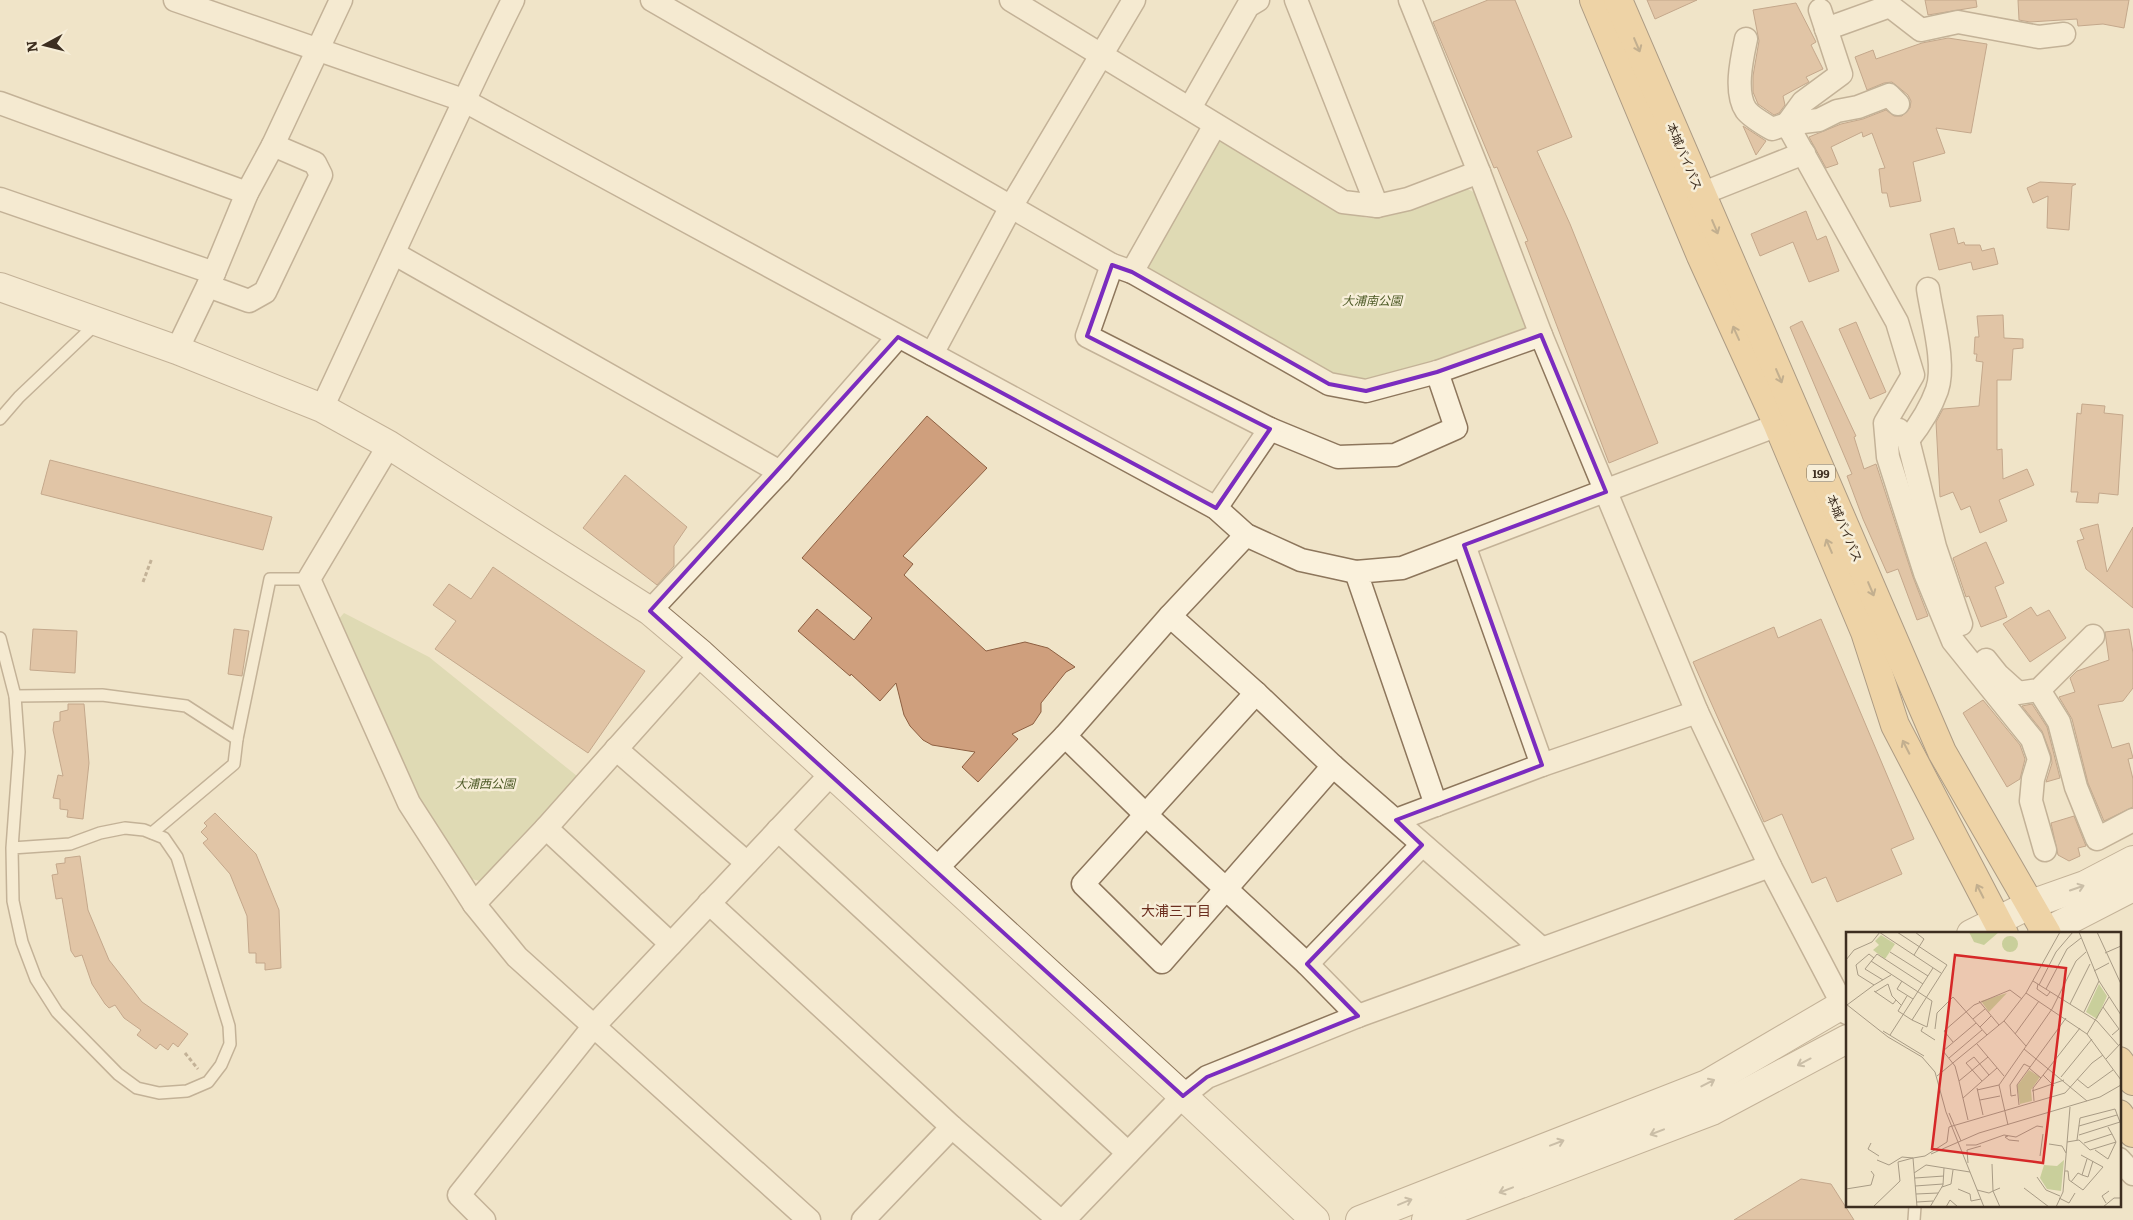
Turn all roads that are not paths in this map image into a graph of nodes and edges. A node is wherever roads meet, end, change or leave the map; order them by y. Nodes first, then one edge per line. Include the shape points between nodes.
1 (175, 0) edge
2 (341, 0) edge
3 (513, 0) edge
4 (652, 0) edge
5 (1011, 0) edge
6 (1134, 0) edge
7 (1258, 0) edge
8 (1296, 0) edge
9 (1410, 0) edge
10 (1594, 0) edge
11 (1618, 0) edge
12 (2064, 34) dead end
13 (1746, 39) dead end
14 (319, 48) junction
15 (1102, 55) junction
16 (463, 100) junction
17 (0, 103) edge
18 (1898, 104) dead end
19 (1190, 108) junction
20 (1788, 124) junction
21 (1215, 125) junction
22 (273, 145) junction
23 (1804, 154) junction
24 (1479, 172) junction
25 (247, 193) junction
26 (1701, 194) junction
27 (0, 199) edge
28 (1012, 205) junction
29 (1377, 206) junction
30 (395, 254) junction
31 (1122, 268) junction
32 (211, 280) junction
33 (0, 287) edge
34 (1928, 290) dead end
35 (98, 322) junction
36 (1541, 335) junction
37 (898, 337) junction
38 (177, 350) junction
39 (932, 354) junction
40 (1437, 372) junction
41 (322, 408) junction
42 (1890, 414) junction
43 (0, 420) edge
44 (1778, 425) junction
45 (1270, 429) junction
46 (1908, 440) junction
47 (389, 445) junction
48 (780, 472) junction
49 (1606, 492) junction
50 (1216, 508) junction
51 (1246, 535) junction
52 (1464, 546) junction
53 (1356, 572) junction
54 (309, 579) junction
55 (650, 611) junction
56 (1170, 616) junction
57 (2093, 636) dead end
58 (0, 638) edge
59 (702, 654) junction
60 (2039, 690) junction
61 (1256, 692) junction
62 (15, 696) junction
63 (1697, 712) junction
64 (1065, 736) junction
65 (237, 739) junction
66 (616, 749) junction
67 (1542, 765) junction
68 (1333, 766) junction
69 (830, 774) junction
70 (1436, 805) junction
71 (1146, 815) junction
72 (1396, 820) junction
73 (2133, 820) edge
74 (546, 828) junction
75 (778, 830) junction
76 (152, 833) junction
77 (1422, 845) junction
78 (12, 848) junction
79 (2046, 850) dead end
80 (2133, 860) edge
81 (747, 863) junction
82 (1770, 866) junction
83 (936, 870) junction
84 (2133, 887) edge
85 (1225, 890) junction
86 (709, 903) junction
87 (474, 904) junction
88 (2031, 904) junction
89 (1999, 927) edge
90 (1979, 932) edge
91 (2045, 932) edge
92 (2047, 932) edge
93 (671, 944) junction
94 (1541, 948) junction
95 (1307, 964) junction
96 (1845, 1007) edge
97 (1358, 1016) junction
98 (593, 1027) junction
99 (1846, 1040) edge
100 (2120, 1062) edge
101 (2133, 1081) edge
102 (1183, 1096) junction
103 (2120, 1115) edge
104 (952, 1126) junction
105 (2133, 1133) edge
106 (1128, 1153) junction
107 (2120, 1160) edge
108 (2133, 1174) edge
109 (484, 1220) edge
110 (809, 1220) edge
111 (863, 1220) edge
112 (1059, 1220) edge
113 (1064, 1220) edge
114 (1315, 1220) edge
115 (1360, 1220) edge
116 (1426, 1220) edge

1 - 14 street
2 - 14 street
3 - 16 street
4 - 28 street
5 - 15 street
6 - 15 street
7 - 19 street via 1248,6
8 - 29 street
9 - 24 street
44 -> 10 highway, 本城バイパス / 199 via 1702,256
11 -> 26 highway, 本城バイパス / 199
12 - 20 street via 2039,36 1958,22 1921,30 1890,6 1823,20 1841,74 1803,102
13 - 20 street via 1740,69 1746,110 1772,129
14 - 16 street
14 - 22 street
15 - 19 street
15 - 28 street
16 - 30 street
16 - 37 street
17 - 25 street
18 - 20 street via 1890,96 1837,110 1819,120
19 - 21 street
20 - 23 street
21 - 29 street via 1343,202
21 - 31 street
22 - 25 street
22 - 32 street via 315,163 321,175 265,292 249,301
23 - 26 street
23 - 42 street via 1897,322 1913,375
24 - 29 street via 1408,199
24 - 36 street
25 - 32 street
26 -> 88 highway, 本城バイパス / 199 via 1942,752
27 - 32 street
28 - 31 street
28 - 39 street
30 - 41 street
30 - 48 street
31 - 40 street via 1329,384 1366,391
31 - 45 street via 1087,336
32 - 38 street
33 - 35 street
34 - 46 street via 1940,368 1937,389
35 - 38 street
35 - 43 lane via 19,397
36 - 40 street
36 - 49 street
37 - 39 street
37 - 48 street
38 - 41 street
39 - 50 street
40 - 45 street via 1456,428 1395,455 1338,458
41 - 47 street
42 - 46 street
42 - 79 street via 1885,423 1888,456 1925,573 1953,641 2032,739 2039,759 2031,801
44 - 49 street
89 -> 44 highway, 本城バイパス / 199 via 1895,724 1865,632
45 - 50 street
46 - 60 street via 1935,547 1963,629 1998,675 2018,693
47 - 54 street
47 - 55 street
48 - 55 street
49 - 52 street
49 - 63 street
50 - 51 street
51 - 53 street via 1301,560
51 - 56 street
52 - 53 street via 1402,568
52 - 67 street
53 - 70 street
54 - 65 lane via 270,579
54 - 87 street via 408,803
55 - 59 street
56 - 61 street
56 - 64 street
57 - 60 street
58 - 62 lane
59 - 66 street
59 - 69 street
60 - 73 street via 2059,722 2076,787 2097,839
61 - 68 street
61 - 71 street
62 - 65 lane via 102,694 186,706
62 - 78 lane via 19,752
63 - 67 street
63 - 82 street
64 - 71 street
64 - 83 street
65 - 76 lane via 234,764
66 - 74 street
66 - 81 street
67 - 70 street
68 - 72 street
68 - 85 street
69 - 75 street
69 - 83 street
70 - 72 street
71 - 85 street
71 - 85 street via 1083,884 1162,962
72 - 77 street
74 - 87 street
74 - 93 street
75 - 81 street
75 - 106 street
76 - 78 lane via 125,828 100,832 70,844
76 - 78 lane via 164,838 178,857 229,1026 230,1044 221,1064 208,1082 187,1091 159,1093 136,1088 56,1012 36,979 22,942 13,901
77 - 94 street
77 - 95 street
88 -> 80 street via 2085,885
81 - 86 street
82 - 94 street
82 - 96 street
83 - 102 street
84 - 92 street
85 - 95 street
86 - 93 street
86 - 104 street
87 - 98 street via 516,957
88 - 89 street
88 - 91 highway, 本城バイパス / 199
89 - 90 street
93 - 98 street
94 - 97 street
95 - 97 street
115 -> 96 street via 1707,1084
97 - 102 street via 1208,1077
98 - 109 street via 459,1195
98 - 110 street
99 -> 116 street via 1712,1111
100 - 101 highway
102 - 106 street
102 - 114 street
103 - 105 highway
104 - 111 street
104 - 112 street
106 - 113 street
107 - 108 street

